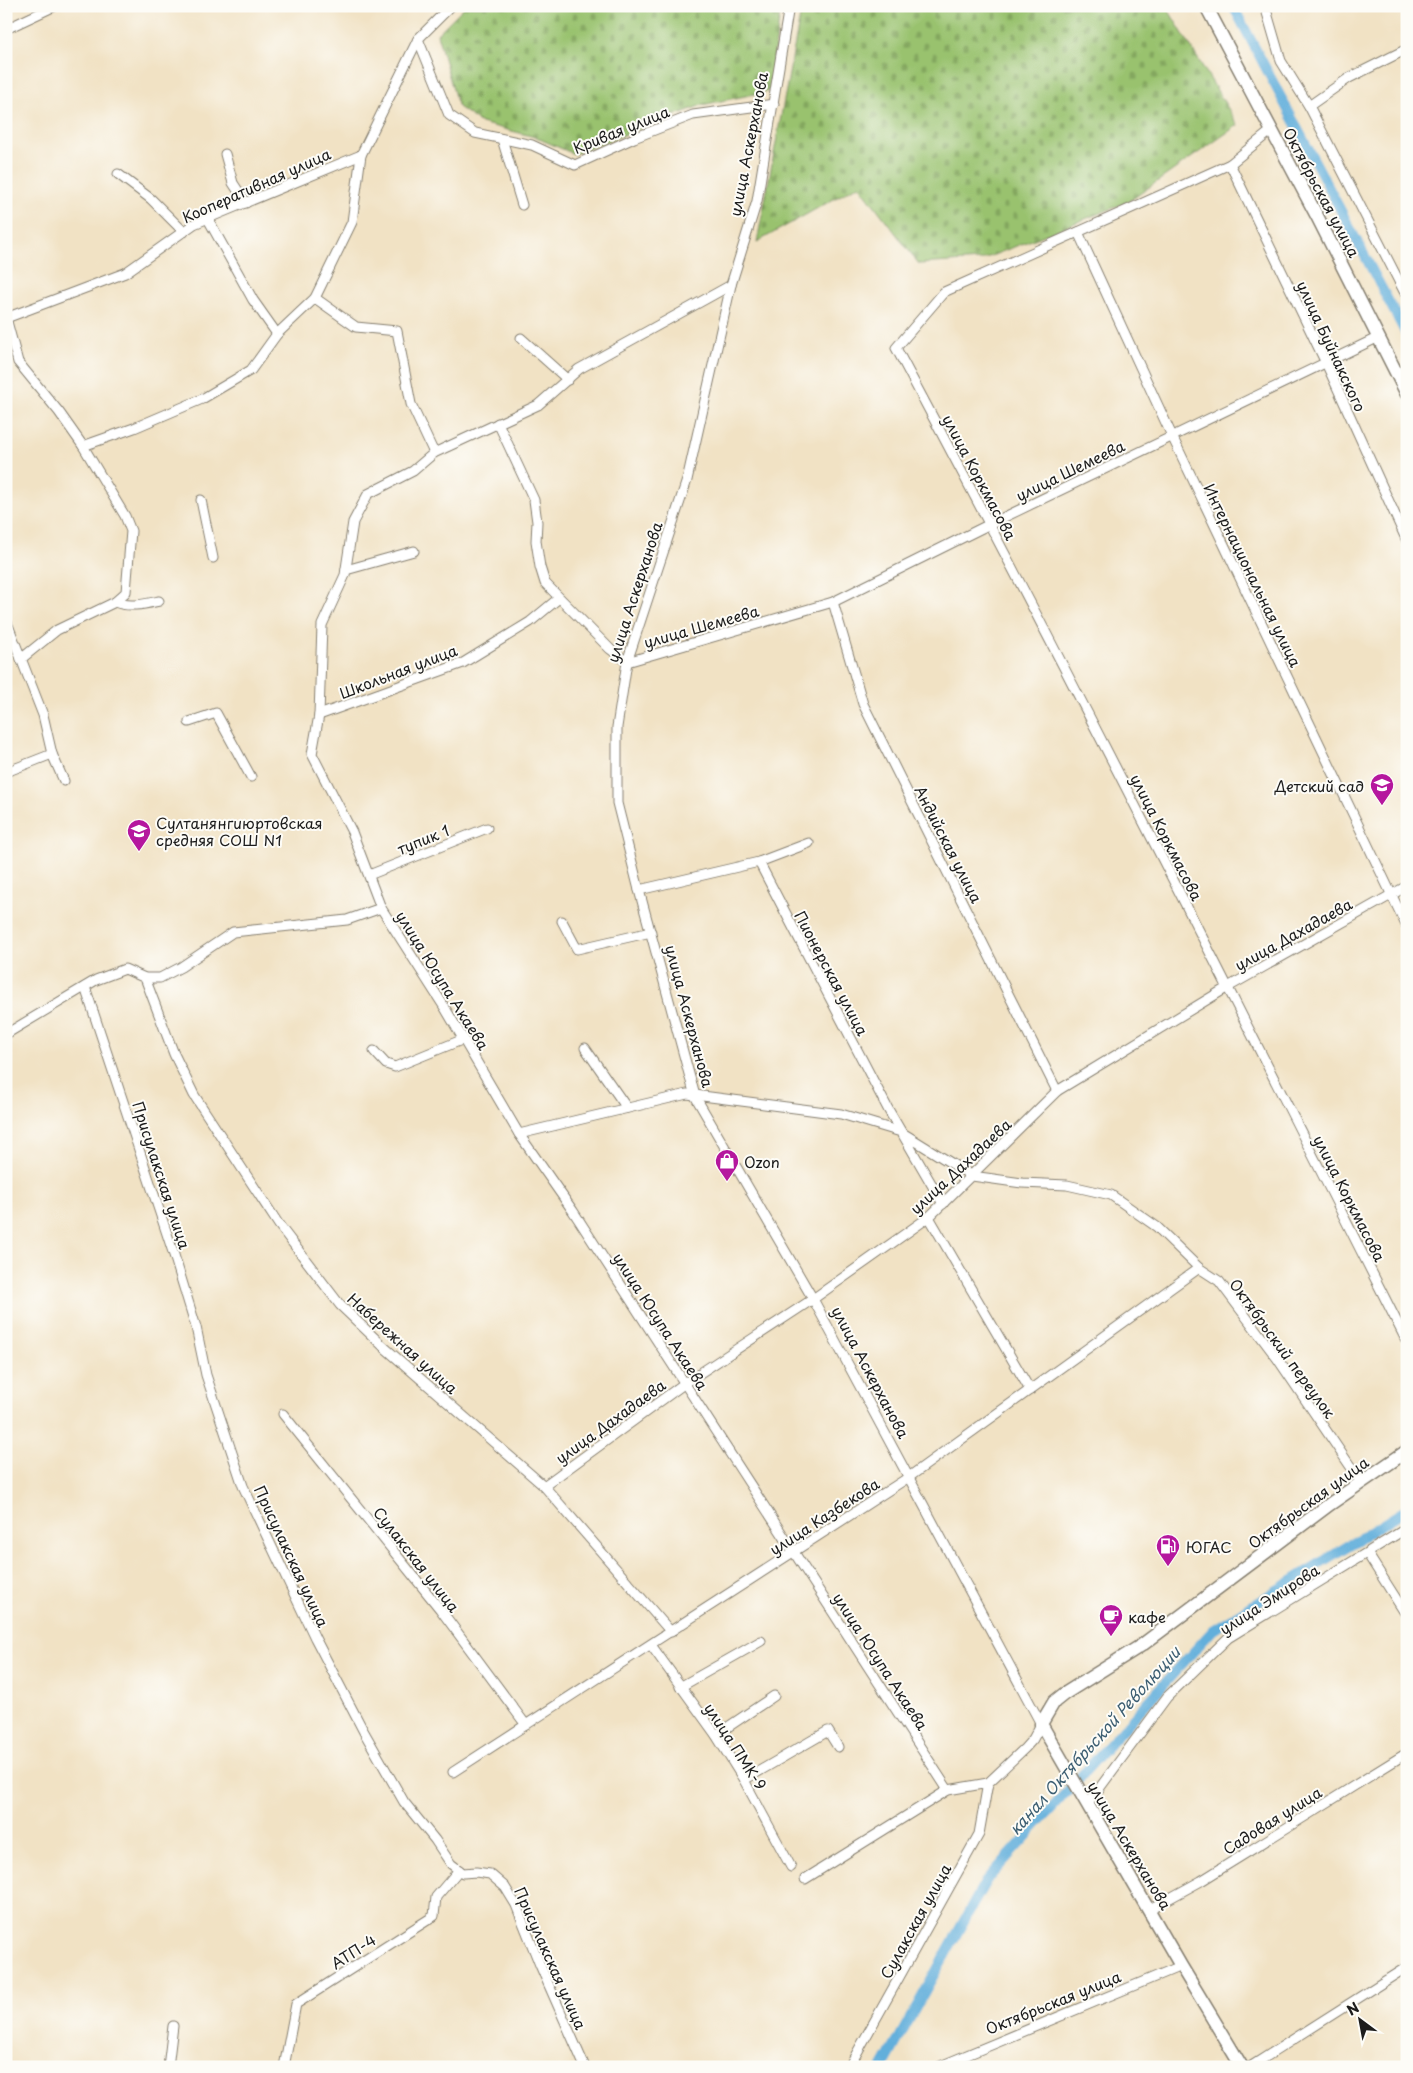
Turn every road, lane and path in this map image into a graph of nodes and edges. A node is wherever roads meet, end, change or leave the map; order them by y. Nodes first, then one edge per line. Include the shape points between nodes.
1 (55, 6) edge
2 (451, 6) edge
3 (789, 6) edge
4 (1206, 6) edge
5 (1265, 6) edge
6 (6, 29) edge
7 (418, 39) junction
8 (1407, 49) edge
9 (774, 104) junction
10 (1309, 106) junction
11 (1272, 130) junction
12 (502, 139) junction
13 (225, 154) dead end
14 (361, 155) junction
15 (1230, 164) junction
16 (118, 174) dead end
17 (246, 203) junction
18 (522, 205) dead end
19 (208, 219) junction
20 (184, 232) junction
21 (1078, 232) junction
22 (731, 285) junction
23 (1407, 297) edge
24 (315, 298) junction
25 (6, 318) edge
26 (277, 334) junction
27 (1379, 337) junction
28 (521, 338) dead end
29 (1326, 363) junction
30 (568, 380) junction
31 (1407, 394) edge
32 (498, 423) junction
33 (1172, 436) junction
34 (83, 446) junction
35 (434, 453) junction
36 (201, 500) dead end
37 (990, 524) junction
38 (1407, 541) edge
39 (414, 551) dead end
40 (212, 558) dead end
41 (346, 570) junction
42 (559, 598) junction
43 (159, 601) dead end
44 (115, 602) junction
45 (833, 602) junction
46 (6, 620) edge
47 (21, 659) junction
48 (628, 662) junction
49 (319, 715) junction
50 (189, 722) dead end
51 (52, 754) junction
52 (6, 772) edge
53 (251, 777) dead end
54 (64, 781) dead end
55 (487, 828) dead end
56 (809, 843) dead end
57 (759, 862) junction
58 (369, 875) junction
59 (1407, 886) edge
60 (639, 890) junction
61 (1391, 895) junction
62 (381, 908) junction
63 (562, 922) dead end
64 (1407, 927) edge
65 (651, 932) junction
66 (145, 978) junction
67 (85, 986) junction
68 (1228, 987) junction
69 (6, 1034) edge
70 (464, 1039) junction
71 (585, 1048) dead end
72 (374, 1052) dead end
73 (1057, 1091) junction
74 (695, 1096) junction
75 (627, 1108) junction
76 (901, 1132) junction
77 (519, 1134) junction
78 (972, 1176) junction
79 (943, 1204) junction
80 (929, 1217) junction
81 (1199, 1268) junction
82 (813, 1299) junction
83 (1407, 1342) edge
84 (685, 1383) junction
85 (1030, 1390) junction
86 (283, 1414) dead end
87 (1407, 1451) edge
88 (909, 1477) junction
89 (1361, 1482) junction
90 (544, 1486) junction
91 (1407, 1528) edge
92 (794, 1551) junction
93 (1367, 1553) junction
94 (1407, 1616) edge
95 (671, 1632) junction
96 (761, 1641) dead end
97 (651, 1644) junction
98 (680, 1687) junction
99 (774, 1696) dead end
100 (526, 1724) junction
101 (1042, 1724) junction
102 (716, 1735) junction
103 (838, 1747) dead end
104 (1407, 1753) edge
105 (453, 1772) dead end
106 (744, 1780) junction
107 (988, 1782) junction
108 (948, 1790) junction
109 (1084, 1800) junction
110 (791, 1867) dead end
111 (459, 1870) junction
112 (805, 1879) dead end
113 (1150, 1909) junction
114 (1181, 1966) junction
115 (1407, 1967) edge
116 (173, 2026) dead end
117 (168, 2067) edge
118 (284, 2067) edge
119 (585, 2067) edge
120 (849, 2067) edge
121 (938, 2067) edge
122 (1242, 2067) edge
123 (1250, 2067) edge

1 - 6 street
2 - 7 street
3 - 9 street, улица Аскерханова
4 - 11 street, Октябрьская улица
5 - 10 street via 1281,61
7 - 12 street, Кривая улица via 449,115 475,133
7 - 14 street
8 - 10 street via 1349,78
9 - 12 street, Кривая улица via 694,115 575,165 532,145
9 - 22 street, улица Аскерханова via 757,200
10 - 23 street
11 - 15 street
11 - 27 street, Октябрьская улица
12 - 18 street
13 - 17 street via 233,183
14 - 17 street, Кооперативная улица
14 - 24 street via 352,222
15 - 21 street
15 - 29 street, улица Буйнакского
16 - 20 street via 152,199
17 - 19 street, Кооперативная улица
19 - 20 street, Кооперативная улица
19 - 26 street via 253,300
20 - 25 street, Кооперативная улица via 125,273
21 - 33 street, Интернациональная улица
21 - 37 street, улица Коркмасова via 944,292 896,348
22 - 30 street, улица Юсупа Акаева via 579,369
22 - 48 street, улица Аскерханова via 687,480
24 - 26 street
24 - 35 street via 356,327 397,331 411,404
25 - 34 street via 18,362
26 - 34 street via 251,370 202,399
27 - 29 street, улица Шемеева
27 - 31 street, Октябрьская улица
28 - 30 street
29 - 33 street, улица Шемеева
29 - 38 street, улица Буйнакского
30 - 32 street, улица Юсупа Акаева via 538,405
32 - 35 street, улица Юсупа Акаева
32 - 42 street via 534,500 540,567 545,582
33 - 37 street, улица Шемеева
33 - 61 street, Интернациональная улица
34 - 44 street via 131,531 126,592
35 - 41 street, улица Юсупа Акаева via 413,471 368,494 353,522
36 - 40 street
37 - 45 street, улица Шемеева
37 - 68 street, улица Коркмасова
39 - 41 street
41 - 49 street, улица Юсупа Акаева via 322,625
42 - 48 street via 610,649
42 - 49 street, Школьная улица via 530,622 462,663
43 - 44 street via 144,605
44 - 47 street via 56,630
45 - 48 street, улица Шемеева
45 - 73 street, Андийская улица via 863,704
46 - 47 street
47 - 51 street via 43,715
48 - 60 street, улица Аскерханова via 617,727 617,803
49 - 58 street, улица Юсупа Акаева via 312,754 352,832
50 - 53 street via 216,713
51 - 52 street
51 - 54 street
55 - 58 street, тупик 1
56 - 57 street
57 - 60 street
57 - 76 street, Пионерская улица
58 - 62 street, улица Юсупа Акаева
59 - 61 street, улица Дахадаева
60 - 65 street, улица Аскерханова
61 - 64 street, Интернациональная улица
61 - 68 street, улица Дахадаева
62 - 66 street via 347,920 233,932 160,978
62 - 70 street, улица Юсупа Акаева
63 - 65 street via 577,949
65 - 74 street, улица Аскерханова
66 - 67 street via 125,968
66 - 90 street, Набережная улица via 174,1054 194,1095 279,1225 340,1305
67 - 69 street
67 - 111 street, Присулакская улица via 174,1255 196,1327 206,1375 243,1486 364,1732 404,1802
68 - 73 street, улица Дахадаева
68 - 83 street, улица Коркмасова
70 - 72 street via 395,1067 386,1064
70 - 77 street, улица Юсупа Акаева
71 - 75 street
73 - 78 street, улица Дахадаева
74 - 75 street, Октябрьский переулок via 687,1094
74 - 76 street, Октябрьский переулок via 841,1114
74 - 82 street, улица Аскерханова
75 - 77 street, Октябрьский переулок
76 - 78 street, Октябрьский переулок
76 - 79 street, Пионерская улица
77 - 84 street, улица Юсупа Акаева
78 - 79 street, улица Дахадаева
78 - 81 street, Октябрьский переулок via 1022,1184 1066,1185 1111,1194 1157,1227
79 - 80 street, улица Дахадаева
80 - 82 street, улица Дахадаева
80 - 85 street
81 - 85 street, улица Казбекова
81 - 89 street, Октябрьский переулок via 1219,1281 1238,1305
82 - 84 street, улица Дахадаева
82 - 88 street, улица Аскерханова
84 - 90 street, улица Дахадаева
84 - 92 street, улица Юсупа Акаева
85 - 88 street, улица Казбекова
86 - 100 street, Сулакская улица via 440,1609
87 - 89 street, Октябрьская улица
88 - 92 street, улица Казбекова
88 - 101 street, улица Аскерханова
89 - 101 street, Октябрьская улица via 1142,1645 1064,1694 1054,1702
90 - 95 street, Набережная улица
91 - 93 street, улица Эмирова
92 - 95 street, улица Казбекова
92 - 108 street, улица Юсупа Акаева
93 - 94 street
93 - 109 street, улица Эмирова via 1228,1638 1167,1697
95 - 97 street, улица Казбекова
96 - 98 street
97 - 98 street, улица ПМК-9
97 - 100 street, улица Казбекова
98 - 102 street, улица ПМК-9
99 - 102 street
100 - 105 street, улица Казбекова
101 - 107 street via 1025,1748
101 - 109 street, улица Аскерханова
102 - 106 street, улица ПМК-9
103 - 106 street via 828,1731
104 - 113 street, Садовая улица via 1201,1881
106 - 110 street, улица ПМК-9
107 - 108 street
107 - 120 street, Сулакская улица via 979,1834
108 - 112 street
109 - 113 street, улица Аскерханова
111 - 118 street, АТП-4 via 436,1897 434,1916 296,2004
111 - 119 street, Присулакская улица via 463,1874 490,1874 505,1887
113 - 114 street, улица Аскерханова
114 - 121 street, Октябрьская улица
114 - 122 street, улица Аскерханова
115 - 123 street
116 - 117 street

